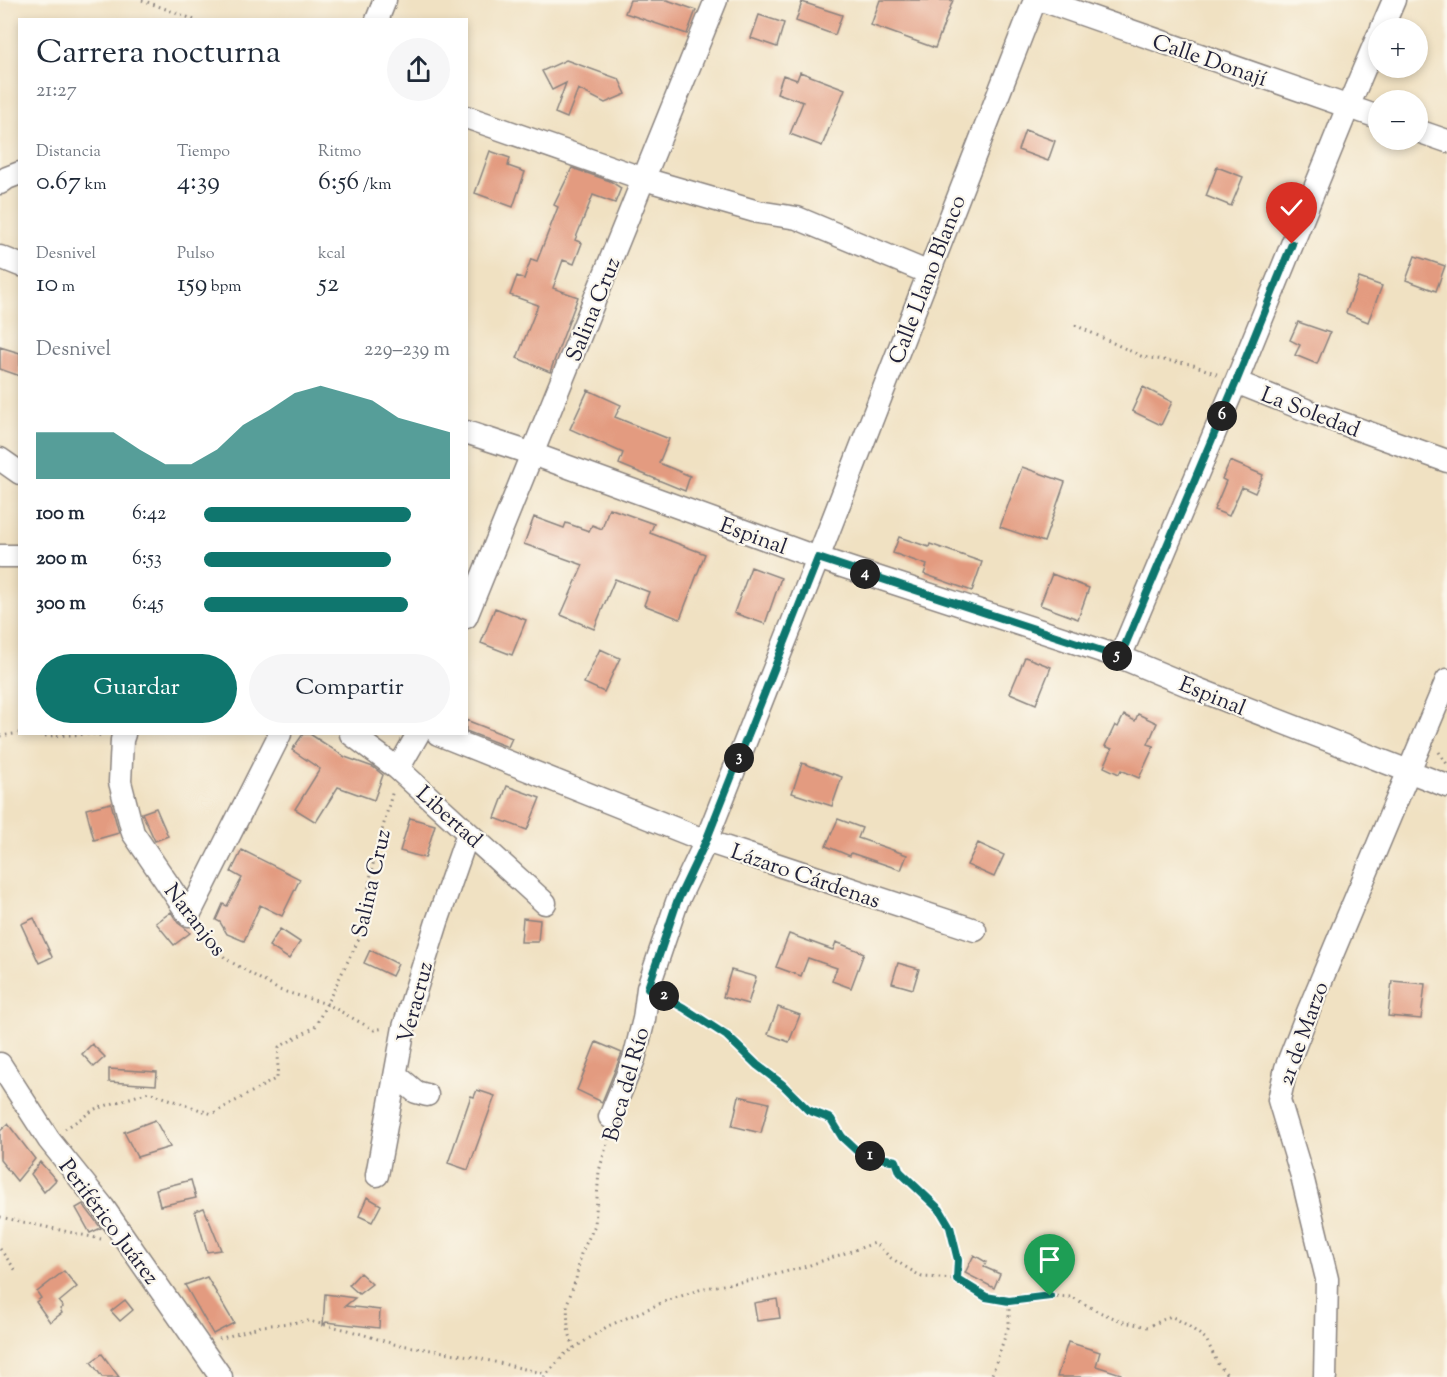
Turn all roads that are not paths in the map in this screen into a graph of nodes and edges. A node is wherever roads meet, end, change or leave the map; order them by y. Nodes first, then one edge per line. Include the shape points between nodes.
1 (385, 0) edge
2 (716, 0) edge
3 (1035, 0) edge
4 (1042, 0) edge
5 (1394, 0) edge
6 (378, 18) edge
7 (1386, 18) edge
8 (1368, 60) edge
9 (1348, 107) junction
10 (1368, 114) edge
11 (468, 118) edge
12 (1428, 134) edge
13 (1447, 141) edge
14 (18, 174) edge
15 (644, 179) junction
16 (0, 183) edge
17 (0, 257) edge
18 (18, 264) edge
19 (929, 273) junction
20 (1236, 382) junction
21 (468, 433) edge
22 (533, 454) junction
23 (0, 459) edge
24 (1447, 461) edge
25 (18, 472) edge
26 (0, 555) edge
27 (18, 556) edge
28 (818, 558) junction
29 (468, 612) edge
30 (1120, 657) junction
31 (1447, 680) edge
32 (279, 735) edge
33 (352, 735) edge
34 (417, 735) edge
35 (441, 735) edge
36 (123, 737) edge
37 (398, 769) junction
38 (1408, 772) junction
39 (1447, 786) edge
40 (468, 833) junction
41 (706, 841) junction
42 (545, 903) dead end
43 (975, 930) dead end
44 (0, 1064) edge
45 (396, 1075) junction
46 (427, 1095) dead end
47 (610, 1117) road end
48 (377, 1175) dead end
49 (221, 1377) edge
50 (1325, 1377) edge

1 - 6 street
2 - 15 street, Salina Cruz
3 - 19 street, Calle Llano Blanco
4 - 9 street, Calle Donají
5 - 7 street
8 - 9 street
9 - 10 street, Calle Donají
9 - 20 street
11 - 15 street
12 - 13 street
14 - 16 street
15 - 19 street via 758,212 797,218
15 - 22 street, Salina Cruz
17 - 18 street
19 - 28 street, Calle Llano Blanco
20 - 24 street, La Soledad
20 - 30 street
21 - 22 street, Espinal
22 - 28 street, Espinal
22 - 29 street, Salina Cruz
23 - 25 street
26 - 27 street
28 - 30 street, Espinal
28 - 41 street, Boca del Río
30 - 38 street, Espinal
31 - 38 street, 21 de Marzo
32 - 36 street, Naranjos via 189,915 133,833 120,782
33 - 37 street, Libertad
34 - 37 street
35 - 41 street, Lázaro Cárdenas
37 - 40 street, Libertad
38 - 39 street, Espinal
38 - 50 street, 21 de Marzo via 1308,1012 1286,1068 1279,1100 1327,1279
40 - 42 street, Libertad
40 - 45 street, Veracruz via 405,1027
41 - 43 street, Lázaro Cárdenas
41 - 47 street, Boca del Río via 677,902 648,988 634,1059
44 - 49 street, Periférico Juárez via 49,1140 104,1207
45 - 46 street via 416,1092
45 - 48 street, Veracruz

